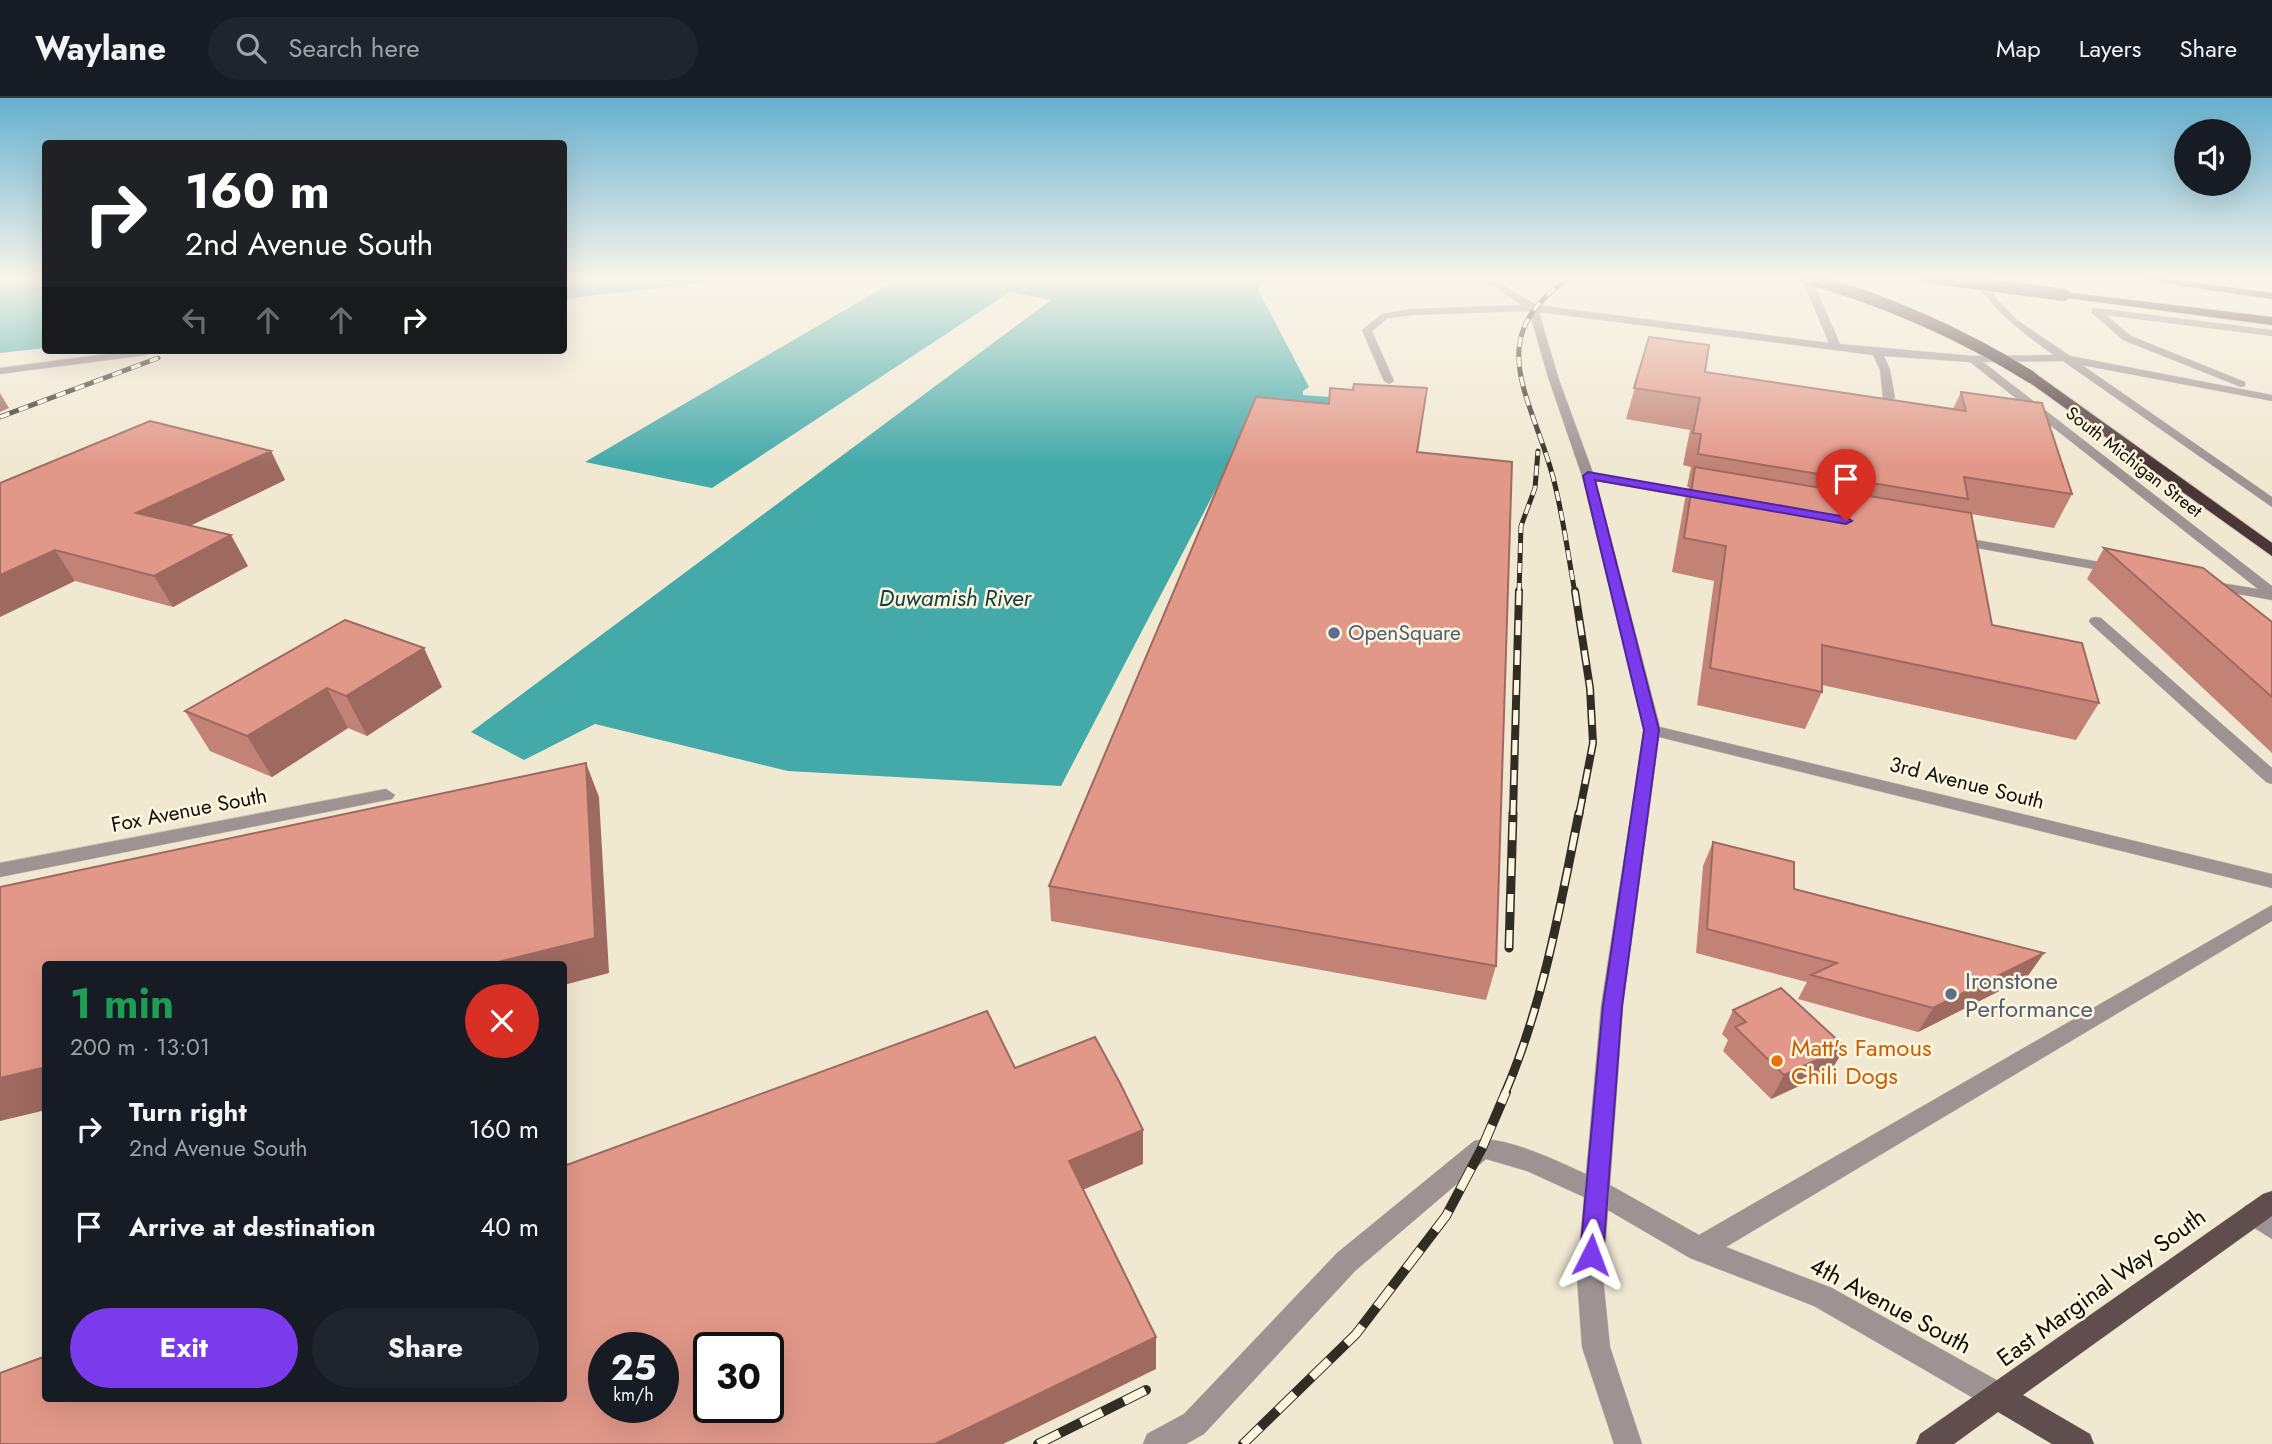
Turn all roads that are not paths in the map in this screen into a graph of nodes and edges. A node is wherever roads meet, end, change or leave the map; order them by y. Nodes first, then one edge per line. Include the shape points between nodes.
1 (1371, 340) edge
2 (1542, 340) edge
3 (1780, 340) edge
4 (1833, 340) edge
5 (1972, 340) edge
6 (2038, 340) edge
7 (2131, 340) edge
8 (1836, 347) junction
9 (1877, 352) junction
10 (131, 354) edge
11 (2062, 358) junction
12 (1973, 359) junction
13 (0, 371) edge
14 (1389, 381) dead end
15 (2272, 397) edge
16 (1889, 398) edge
17 (1588, 476) junction
18 (1728, 500) edge
19 (2272, 503) edge
20 (1945, 538) edge
21 (2272, 551) edge
22 (2136, 572) edge
23 (2190, 582) edge
24 (2272, 594) edge
25 (2096, 621) dead end
26 (1652, 730) junction
27 (2272, 778) edge
28 (386, 795) dead end
29 (0, 870) edge
30 (2272, 881) edge
31 (2272, 912) edge
32 (1595, 1190) junction
33 (2266, 1215) edge
34 (1699, 1249) junction
35 (1999, 1397) junction
36 (1157, 1444) edge
37 (1628, 1444) edge
38 (1930, 1444) edge
39 (2080, 1444) edge

1 - 14 street
2 - 17 street
3 - 8 street
4 - 8 street
5 - 21 highway, bridge
6 - 11 street, South Michigan Street
7 - 15 street
8 - 9 street
9 - 12 street
9 - 16 street
10 - 13 street
11 - 12 street
11 - 15 street
11 - 19 street, South Michigan Street
12 - 24 street, South Michigan Street
17 - 18 street
17 - 26 street
20 - 22 street
23 - 24 street
25 - 27 street
26 - 30 street, 3rd Avenue South
26 - 32 street via 1612,1006
28 - 29 street, Fox Avenue South
31 - 34 street
32 - 34 street, 4th Avenue South
32 - 36 street, 4th Avenue South via 1531,1161 1482,1148 1346,1262 1194,1424
32 - 37 street via 1590,1277 1596,1347
33 - 35 main road, East Marginal Way South
34 - 35 street, 4th Avenue South via 1823,1297
35 - 38 main road, East Marginal Way South
35 - 39 main road, 4th Avenue South

